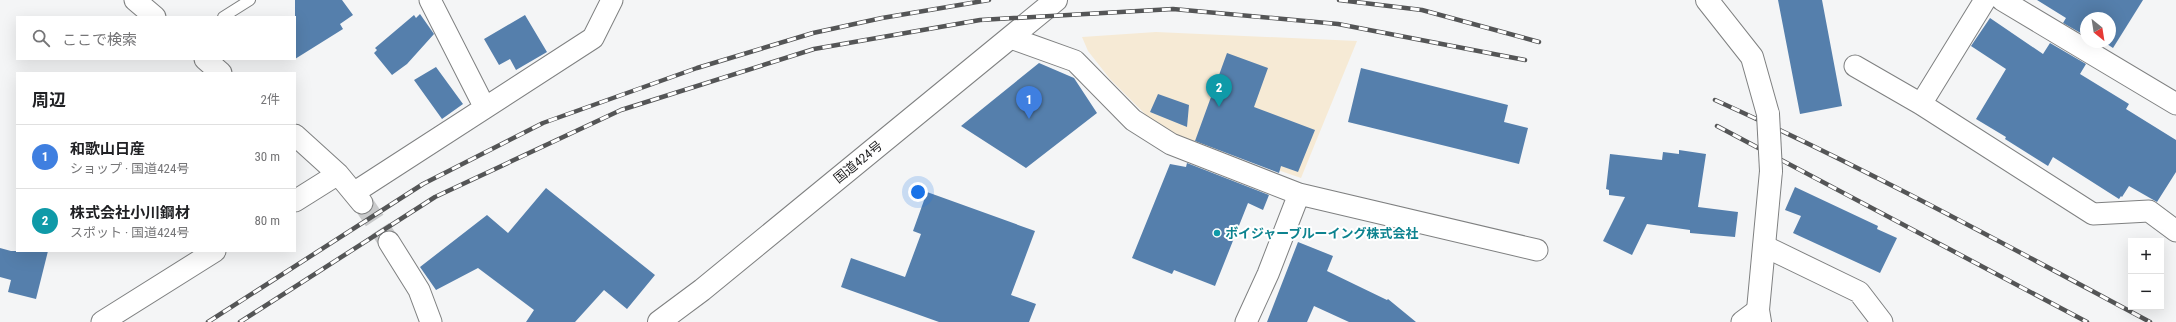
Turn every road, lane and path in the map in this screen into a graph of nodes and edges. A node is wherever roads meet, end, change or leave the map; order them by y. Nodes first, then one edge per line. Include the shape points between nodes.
1 (135, 0) edge
2 (250, 0) edge
3 (430, 0) edge
4 (612, 0) edge
5 (1056, 0) edge
6 (1707, 0) edge
7 (1985, 0) edge
8 (2002, 0) edge
9 (154, 16) edge
10 (225, 16) edge
11 (1011, 38) junction
12 (206, 60) edge
13 (1855, 66) dead end
14 (220, 72) edge
15 (1921, 104) junction
16 (2176, 104) edge
17 (485, 108) junction
18 (296, 136) edge
19 (338, 174) junction
20 (1299, 194) junction
21 (296, 200) edge
22 (2176, 231) edge
23 (389, 242) tunnel mouth
24 (1764, 246) junction
25 (1537, 250) dead end
26 (213, 252) edge
27 (1754, 318) edge
28 (102, 322) edge
29 (431, 322) edge
30 (659, 322) edge
31 (1246, 322) edge
32 (1882, 322) edge

1 - 9 street
2 - 10 lane
3 - 17 street
4 - 17 street via 593,38
5 - 11 main road, 国道424号
6 - 24 main road, bridge via 1752,57 1768,114 1771,171
7 - 15 street
8 - 16 street
11 - 20 street via 1075,61 1133,120 1171,144
11 - 30 main road, 国道424号 via 702,290
12 - 14 street
13 - 15 street
15 - 22 street via 2093,214 2148,211
17 - 19 street via 359,197
18 - 19 street
19 - 21 street
20 - 25 street
20 - 31 street
23 - 29 street via 419,290
24 - 27 main road
24 - 32 street via 1858,292
26 - 28 street

